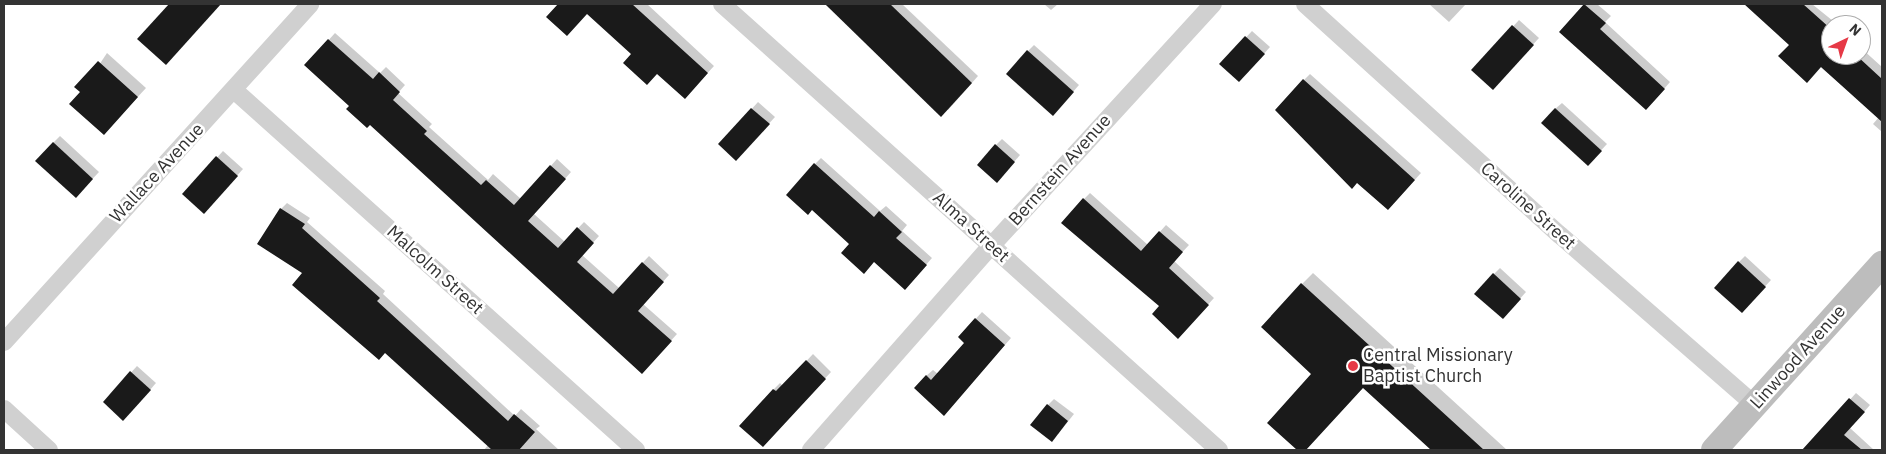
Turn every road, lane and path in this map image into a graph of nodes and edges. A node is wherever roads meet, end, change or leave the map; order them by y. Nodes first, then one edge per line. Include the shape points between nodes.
1 (310, 4) edge
2 (722, 4) edge
3 (1212, 4) edge
4 (1304, 4) edge
5 (234, 90) junction
6 (992, 245) junction
7 (1882, 264) edge
8 (4, 342) edge
9 (1755, 405) junction
10 (4, 409) edge
11 (50, 450) edge
12 (636, 450) edge
13 (811, 450) edge
14 (1218, 450) edge
15 (1714, 450) edge

1 - 5 street, Wallace Avenue
2 - 6 street, Alma Street
3 - 6 street, Bernstein Avenue
4 - 9 street, Caroline Street via 1560,235
5 - 8 street, Wallace Avenue
5 - 12 street, Malcolm Street
6 - 13 street, Bernstein Avenue
6 - 14 street, Alma Street
7 - 9 main road, Linwood Avenue
9 - 15 main road, Linwood Avenue
10 - 11 street

